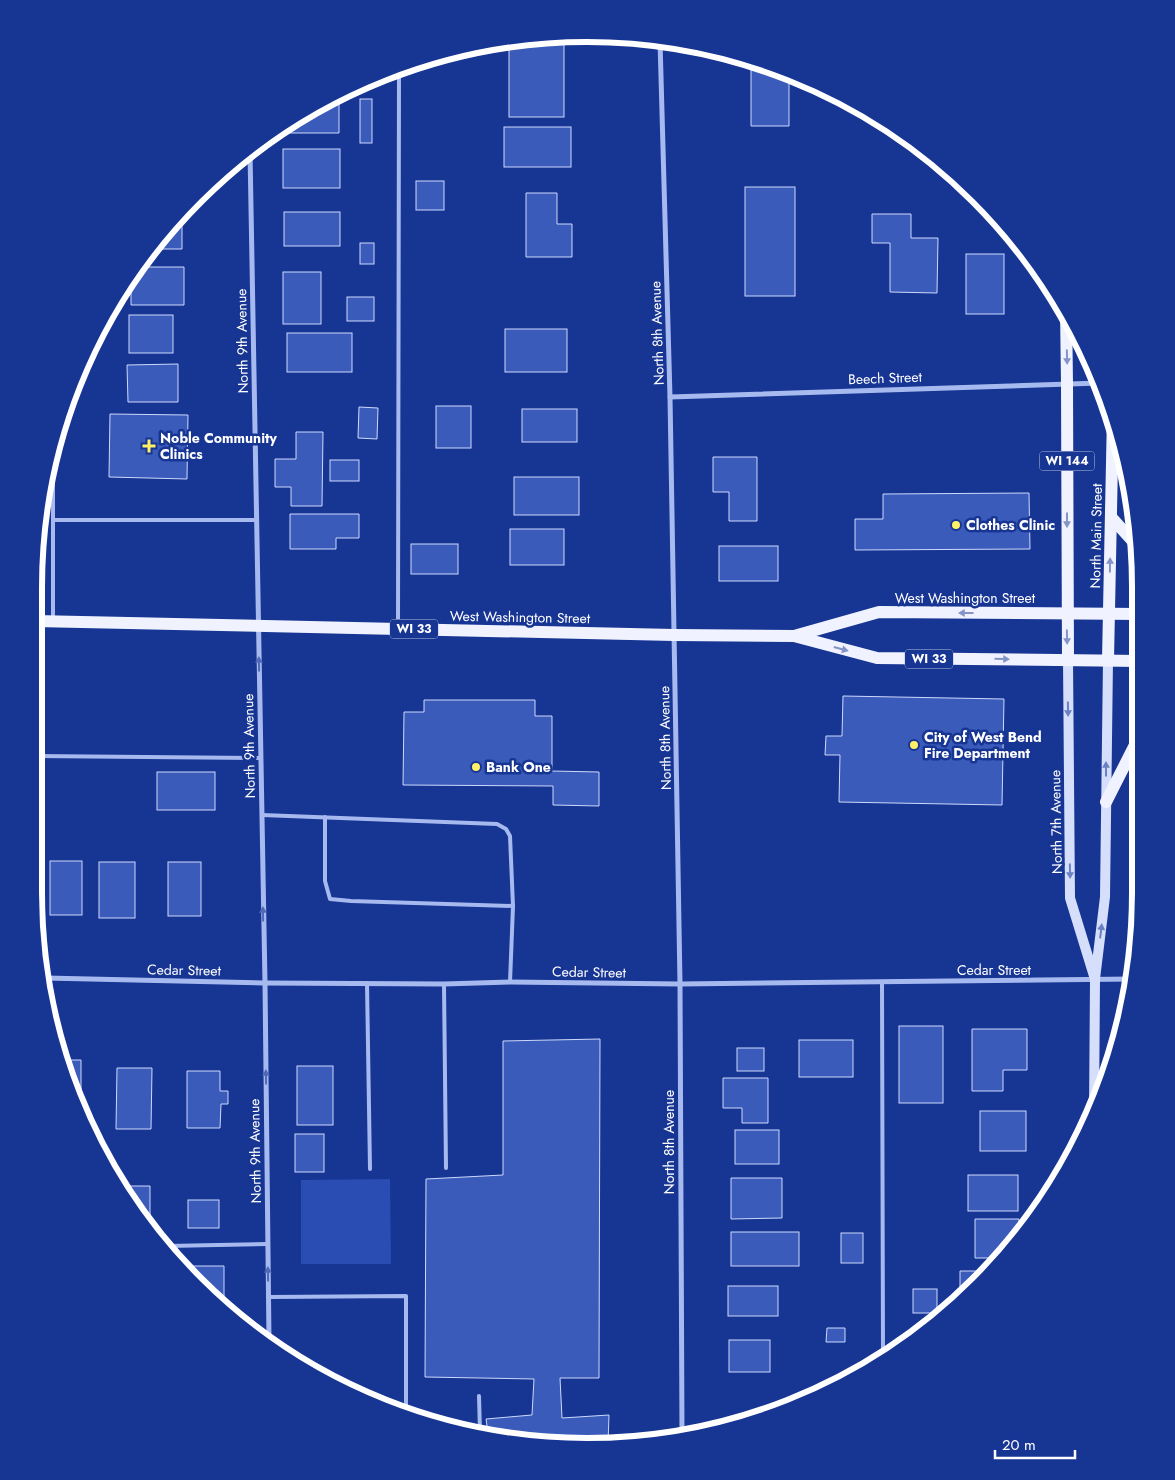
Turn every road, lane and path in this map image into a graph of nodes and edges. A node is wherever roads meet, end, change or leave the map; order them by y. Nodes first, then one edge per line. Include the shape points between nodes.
1 (660, 47) edge
2 (399, 76) edge
3 (250, 160) edge
4 (1066, 328) edge
5 (1093, 383) edge
6 (1067, 384) junction
7 (670, 396) junction
8 (1112, 441) edge
9 (53, 481) edge
10 (1111, 517) junction
11 (53, 520) junction
12 (256, 520) junction
13 (1130, 538) edge
14 (1067, 613) junction
15 (1109, 613) junction
16 (1132, 614) edge
17 (42, 621) edge
18 (53, 621) junction
19 (258, 626) junction
20 (398, 629) junction
21 (674, 636) junction
22 (794, 636) junction
23 (1068, 660) junction
24 (1108, 660) junction
25 (1132, 661) edge
26 (1132, 751) edge
27 (42, 756) edge
28 (260, 758) junction
29 (1106, 802) junction
30 (262, 815) junction
31 (325, 817) junction
32 (513, 906) junction
33 (49, 978) edge
34 (1095, 979) junction
35 (1125, 979) edge
36 (510, 982) junction
37 (882, 982) junction
38 (265, 983) junction
39 (367, 983) junction
40 (444, 984) junction
41 (680, 984) junction
42 (1094, 1093) edge
43 (446, 1168) dead end
44 (370, 1170) dead end
45 (268, 1244) junction
46 (173, 1246) edge
47 (269, 1297) junction
48 (269, 1334) edge
49 (884, 1350) edge
50 (479, 1396) dead end
51 (406, 1407) edge
52 (480, 1427) edge
53 (682, 1429) edge

1 - 7 street, North 8th Avenue
2 - 20 lane
3 - 12 street, North 9th Avenue
4 -> 6 main road, North Main Street / WI 144
5 - 6 street, Beech Street
6 - 7 street, Beech Street
6 -> 14 main road, North Main Street / WI 144
7 - 21 street, North 8th Avenue
8 - 10 main road, North Main Street / WI 144
9 - 11 lane
10 - 13 main road
15 -> 10 main road, North Main Street / WI 144
11 - 12 lane
11 - 18 lane
12 - 19 street, North 9th Avenue
14 - 15 main road, West Washington Street / WI 33
14 -> 22 main road, West Washington Street / WI 33 via 879,612
14 -> 23 main road, North Main Street
15 - 16 main road, West Washington Street / WI 33
15 - 24 main road, North Main Street / WI 144
17 - 18 main road, West Washington Street / WI 33
18 - 19 main road, West Washington Street / WI 33
19 - 20 main road, West Washington Street / WI 33
28 -> 19 street, North 9th Avenue
20 - 21 main road, West Washington Street / WI 33
21 - 22 main road, West Washington Street / WI 33
21 - 41 street, North 8th Avenue
22 -> 23 main road, West Washington Street / WI 33 via 877,658
23 - 24 main road, West Washington Street / WI 33
23 -> 34 main road, North 7th Avenue via 1070,898
24 - 25 main road, West Washington Street / WI 33
29 -> 24 main road, North 7th Avenue
26 - 29 main road
27 - 28 lane
28 - 30 street, North 9th Avenue
34 -> 29 main road, North 7th Avenue via 1105,896
30 - 31 lane
38 -> 30 street, North 9th Avenue
31 - 32 lane via 497,824 510,836
31 - 32 lane via 325,881 330,899
32 - 36 lane
33 - 38 street, Cedar Street
34 - 35 street, Cedar Street
34 - 37 street, Cedar Street
34 - 42 main road, North 7th Avenue
36 - 40 street, Cedar Street
36 - 41 street, Cedar Street
37 - 41 street, Cedar Street
37 - 49 lane
38 - 39 street, Cedar Street
45 -> 38 street, North 9th Avenue
39 - 40 street, Cedar Street
39 - 44 lane
40 - 43 lane
41 - 53 street, North 8th Avenue
45 - 46 lane
47 -> 45 street, North 9th Avenue
47 - 48 street, North 9th Avenue
47 - 51 lane via 406,1296
50 - 52 lane

